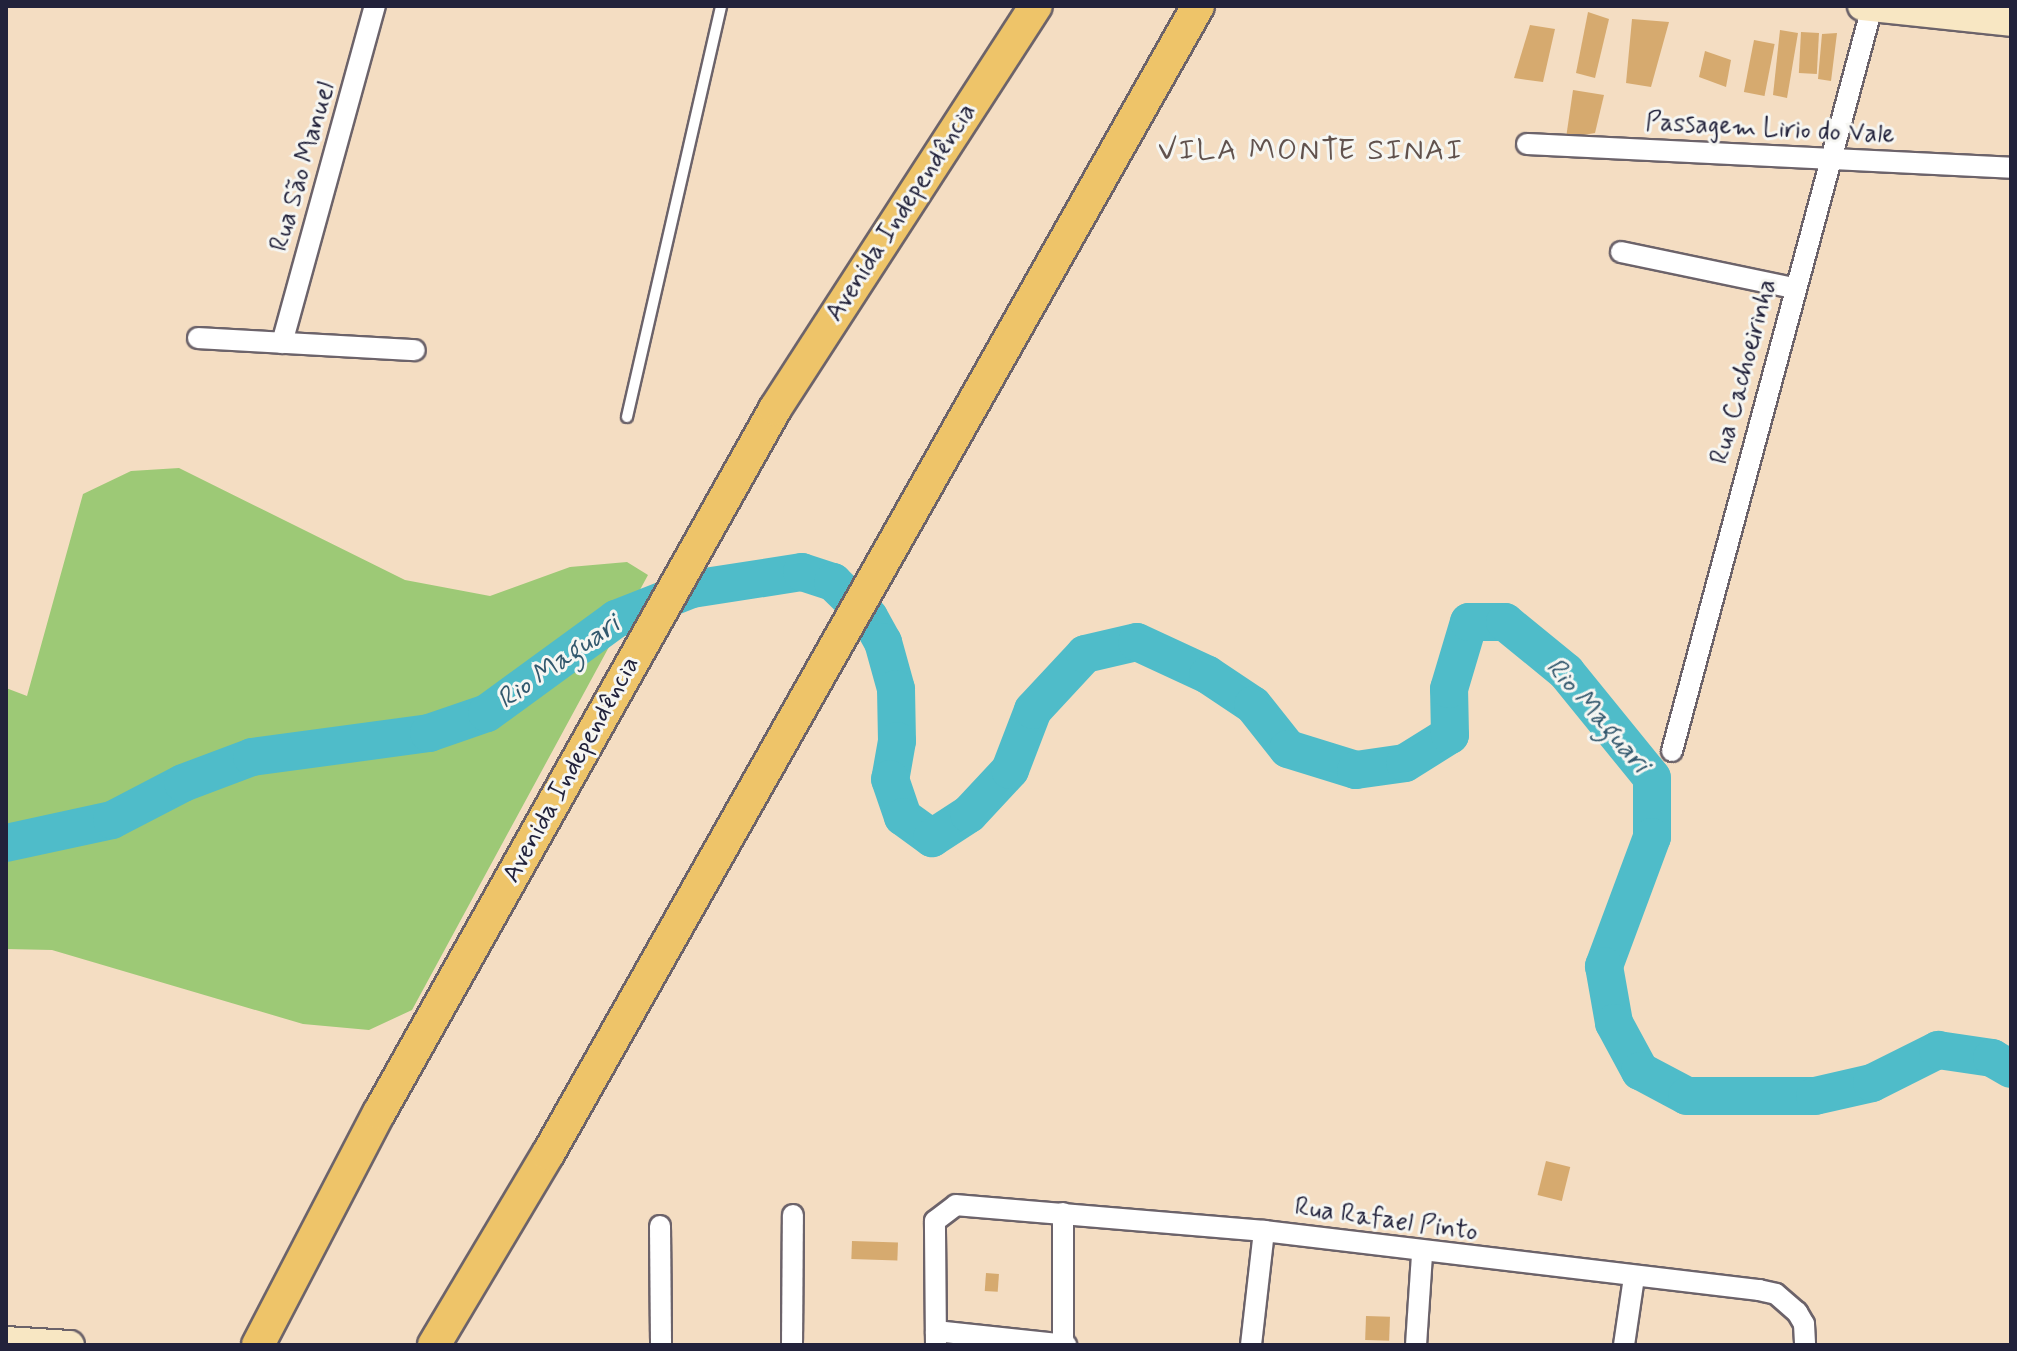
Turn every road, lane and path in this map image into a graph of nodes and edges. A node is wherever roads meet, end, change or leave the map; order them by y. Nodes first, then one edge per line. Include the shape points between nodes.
1 (375, 6) edge
2 (721, 6) edge
3 (1036, 6) edge
4 (1198, 6) edge
5 (1862, 6) edge
6 (1872, 7) edge
7 (2011, 22) edge
8 (1527, 144) dead end
9 (1829, 158) junction
10 (2011, 168) edge
11 (1621, 252) dead end
12 (1794, 288) junction
13 (198, 338) dead end
14 (282, 343) junction
15 (415, 350) dead end
16 (627, 417) dead end
17 (1672, 751) dead end
18 (1063, 1213) junction
19 (793, 1215) dead end
20 (660, 1226) dead end
21 (1264, 1231) junction
22 (1422, 1254) junction
23 (1634, 1277) junction
24 (936, 1338) edge
25 (6, 1341) edge
26 (1805, 1343) edge
27 (70, 1345) edge
28 (258, 1345) edge
29 (434, 1345) edge
30 (661, 1345) edge
31 (792, 1345) edge
32 (1064, 1345) edge
33 (1251, 1345) edge
34 (1416, 1345) edge
35 (1624, 1345) edge

1 - 14 street, Rua São Manuel
2 - 16 lane
3 - 28 main road, Avenida Independência via 775,409 379,1113
4 - 29 main road via 548,1154
5 - 6 street
6 - 7 street
6 - 9 street, Rua Cachoeirinha
8 - 9 street, Passagem Lirio do Vale
9 - 10 street, Passagem Lirio do Vale
9 - 12 street, Rua Cachoeirinha
11 - 12 street
12 - 17 street, Rua Cachoeirinha
13 - 14 street
14 - 15 street
18 - 21 street, Rua Rafael Pinto
18 - 24 street, Rua Rafael Pinto via 956,1205 935,1221
18 - 32 street
19 - 31 street
20 - 30 street
21 - 22 street, Rua Rafael Pinto
21 - 33 street
22 - 23 street, Rua Rafael Pinto
22 - 34 street
23 - 26 street, Rua Rafael Pinto via 1776,1294 1797,1312
23 - 35 street
24 - 32 street
25 - 27 street

